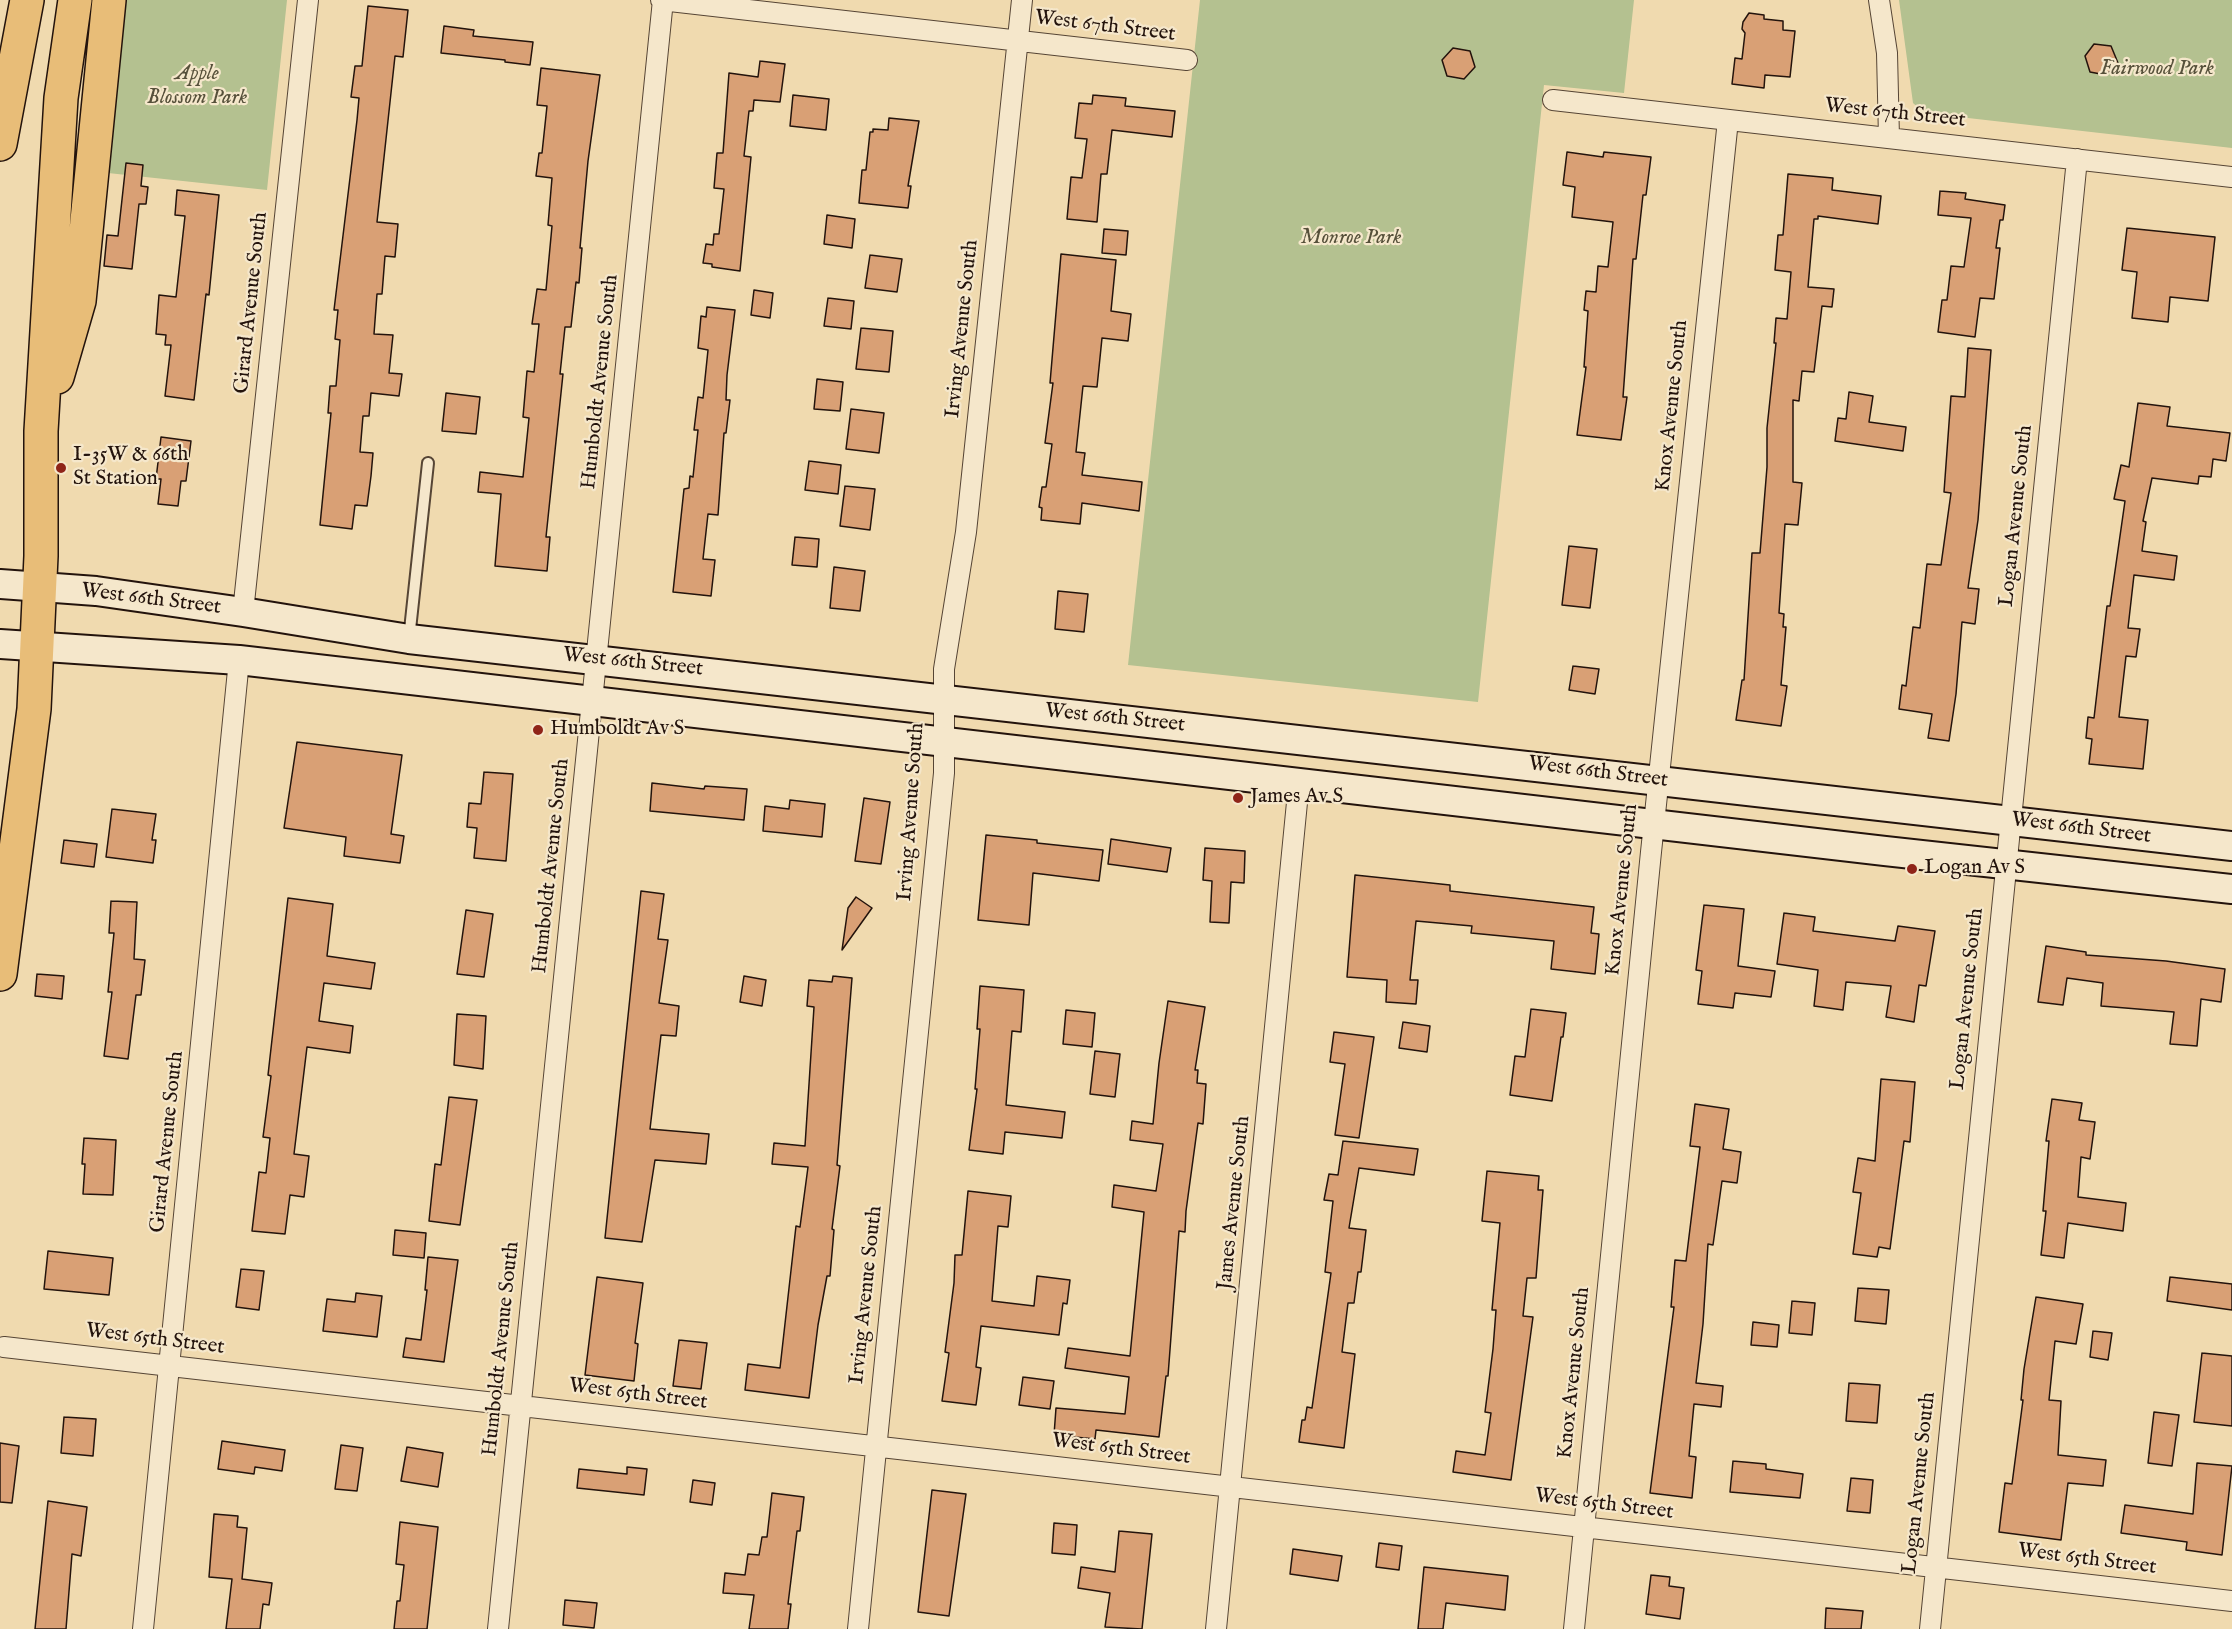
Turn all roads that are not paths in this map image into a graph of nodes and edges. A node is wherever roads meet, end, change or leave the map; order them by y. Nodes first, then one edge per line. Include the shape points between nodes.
1 (27, 0) edge
2 (75, 0) edge
3 (109, 0) edge
4 (308, 0) edge
5 (662, 0) edge
6 (1022, 0) edge
7 (1880, 0) edge
8 (1018, 41) junction
9 (1186, 60) dead end
10 (1553, 100) dead end
11 (1728, 120) junction
12 (1889, 138) junction
13 (0, 144) edge
14 (2077, 159) junction
15 (2232, 177) edge
16 (41, 430) junction
17 (428, 463) dead end
18 (0, 584) edge
19 (40, 588) junction
20 (243, 612) junction
21 (409, 639) junction
22 (0, 644) edge
23 (36, 647) junction
24 (239, 660) junction
25 (598, 660) junction
26 (944, 699) junction
27 (593, 701) junction
28 (943, 743) junction
29 (1658, 780) junction
30 (1299, 782) junction
31 (2010, 821) junction
32 (1654, 824) junction
33 (2232, 846) edge
34 (2006, 865) junction
35 (2232, 889) edge
36 (0, 974) edge
37 (2, 1349) edge
38 (170, 1366) junction
39 (519, 1406) junction
40 (876, 1446) junction
41 (1231, 1487) junction
42 (1584, 1527) junction
43 (1936, 1567) junction
44 (2232, 1601) edge
45 (143, 1629) edge
46 (498, 1629) edge
47 (858, 1629) edge
48 (1216, 1629) edge
49 (1574, 1629) edge
50 (1930, 1629) edge

1 - 13 highway
2 - 16 highway via 61,98
3 - 16 highway via 79,301
4 - 20 street, Girard Avenue South
5 - 8 street, West 67th Street
5 - 25 street, Humboldt Avenue South
6 - 8 street, Irving Avenue South
7 - 12 street via 1887,53
8 - 9 street, West 67th Street
8 - 26 street, Irving Avenue South via 966,532 944,669
10 - 11 street, West 67th Street
11 - 12 street, West 67th Street
11 - 29 street, Knox Avenue South
12 - 14 street, West 67th Street
14 - 15 street, West 67th Street
14 - 31 street, Logan Avenue South
16 - 19 highway
17 - 21 lane
18 - 19 main road, West 66th Street
19 - 20 main road, West 66th Street via 96,591
19 - 23 highway
20 - 21 main road, West 66th Street
21 - 25 main road, West 66th Street
22 - 23 main road, West 66th Street
23 - 24 main road, West 66th Street
23 - 36 highway via 34,709
24 - 27 main road, West 66th Street
24 - 38 street, Girard Avenue South
25 - 26 main road, West 66th Street
25 - 27 street, Humboldt Avenue South
26 - 28 street, Irving Avenue South
26 - 29 main road, West 66th Street
27 - 28 main road, West 66th Street
27 - 39 street, Humboldt Avenue South
28 - 30 main road, West 66th Street
28 - 40 street, Irving Avenue South via 944,773
29 - 31 main road, West 66th Street
29 - 32 street, Knox Avenue South
30 - 32 main road, West 66th Street
30 - 41 street, James Avenue South
31 - 33 main road, West 66th Street
31 - 34 street, Logan Avenue South
32 - 34 main road, West 66th Street
32 - 42 street, Knox Avenue South
34 - 35 main road, West 66th Street
34 - 43 street, Logan Avenue South
37 - 38 street, West 65th Street
38 - 39 street, West 65th Street
38 - 45 street, Girard Avenue South
39 - 40 street, West 65th Street
39 - 46 street, Humboldt Avenue South
40 - 41 street, West 65th Street
40 - 47 street, Irving Avenue South
41 - 42 street, West 65th Street
41 - 48 street, James Avenue South
42 - 43 street, West 65th Street
42 - 49 street, Knox Avenue South
43 - 44 street, West 65th Street
43 - 50 street, Logan Avenue South

